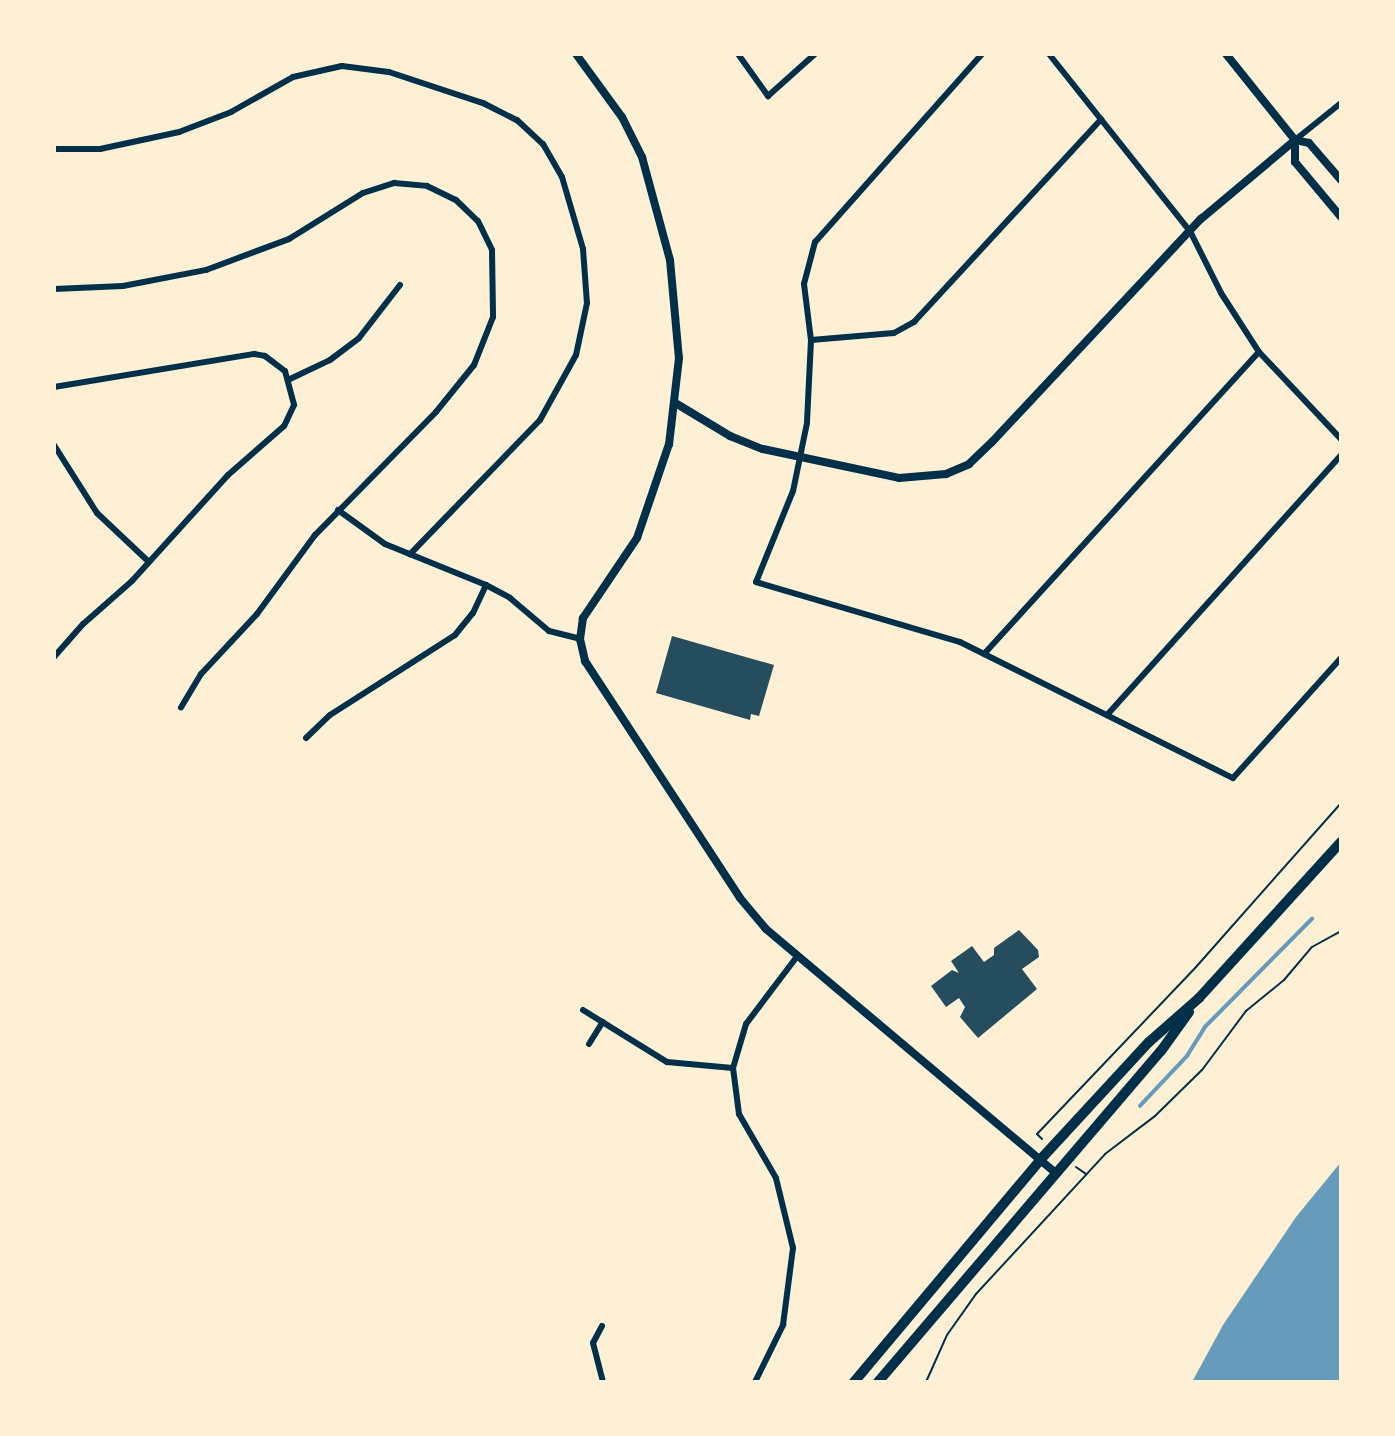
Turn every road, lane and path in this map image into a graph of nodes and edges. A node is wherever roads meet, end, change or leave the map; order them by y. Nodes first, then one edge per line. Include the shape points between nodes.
1 (576, 54) edge
2 (738, 54) edge
3 (815, 54) edge
4 (982, 54) edge
5 (1049, 54) edge
6 (1226, 54) edge
7 (1341, 103) edge
8 (1101, 119) junction
9 (1295, 140) junction
10 (54, 149) edge
11 (1341, 180) edge
12 (1341, 217) edge
13 (1190, 231) junction
14 (400, 285) dead end
15 (54, 289) edge
16 (811, 340) junction
17 (1259, 352) junction
18 (290, 379) junction
19 (54, 387) edge
20 (677, 404) junction
21 (1341, 439) edge
22 (54, 445) edge
23 (1341, 456) edge
24 (801, 457) junction
25 (338, 510) junction
26 (410, 554) junction
27 (149, 562) junction
28 (486, 585) junction
29 (580, 639) junction
30 (984, 654) junction
31 (54, 657) edge
32 (1341, 658) edge
33 (181, 706) dead end
34 (1107, 715) junction
35 (306, 738) dead end
36 (1341, 803) edge
37 (1341, 842) edge
38 (1341, 931) edge
39 (796, 958) junction
40 (1199, 998) junction
41 (583, 1010) dead end
42 (603, 1022) junction
43 (589, 1044) dead end
44 (733, 1068) junction
45 (1037, 1134) dead end
46 (1040, 1160) junction
47 (1074, 1165) dead end
48 (1056, 1173) junction
49 (1086, 1175) junction
50 (602, 1325) dead end
51 (603, 1382) edge
52 (755, 1382) edge
53 (855, 1382) edge
54 (878, 1382) edge
55 (926, 1382) edge

1 - 20 street via 633,136 658,212 677,311
2 - 3 street via 768,96
4 - 16 street via 815,243 804,284
5 - 8 street
6 - 9 street
7 - 9 street
8 - 13 street
8 - 16 street via 914,322 894,333
9 - 11 street via 1309,143
9 - 12 street via 1296,162
9 - 13 street
10 - 26 street via 100,149 179,132 231,112 293,77 342,66 389,72 483,103 517,120 543,144 562,177 583,249 587,303 576,355 540,420
13 - 17 street via 1221,293
13 - 24 street via 969,464 919,479
14 - 18 street via 359,338
15 - 25 street via 132,285 206,270 289,239 363,193 394,183 426,186 468,209 486,235 495,267 493,317 483,349 450,396
16 - 24 street via 811,393
17 - 21 street
17 - 30 street
18 - 19 street via 275,362 254,354
18 - 27 street via 294,405 284,426 228,475
20 - 24 street via 746,444
20 - 29 street via 646,518 627,555 587,608
22 - 27 street via 97,513
23 - 34 street
24 - 30 street via 781,525 756,582 929,631
25 - 26 street via 374,539
25 - 33 street via 257,614 201,674
26 - 28 street
27 - 31 street
28 - 29 street via 510,598 549,631
28 - 35 street via 473,613 455,635 330,715
29 - 39 street via 590,673 740,898
30 - 34 street
32 - 34 street via 1233,778
36 - 45 path via 1196,967
37 - 40 highway
38 - 49 path via 1312,947 1284,980 1246,1011 1195,1076
39 - 44 street via 746,1024
39 - 46 street
40 - 46 highway via 1149,1042
40 - 48 highway via 1161,1051
41 - 42 street
42 - 43 street
42 - 44 street via 667,1062
44 - 52 street via 739,1114 776,1178 793,1248 783,1325
46 - 48 street
46 - 53 highway
47 - 49 path
48 - 54 highway
49 - 55 path via 975,1294 947,1335
50 - 51 street via 593,1343

